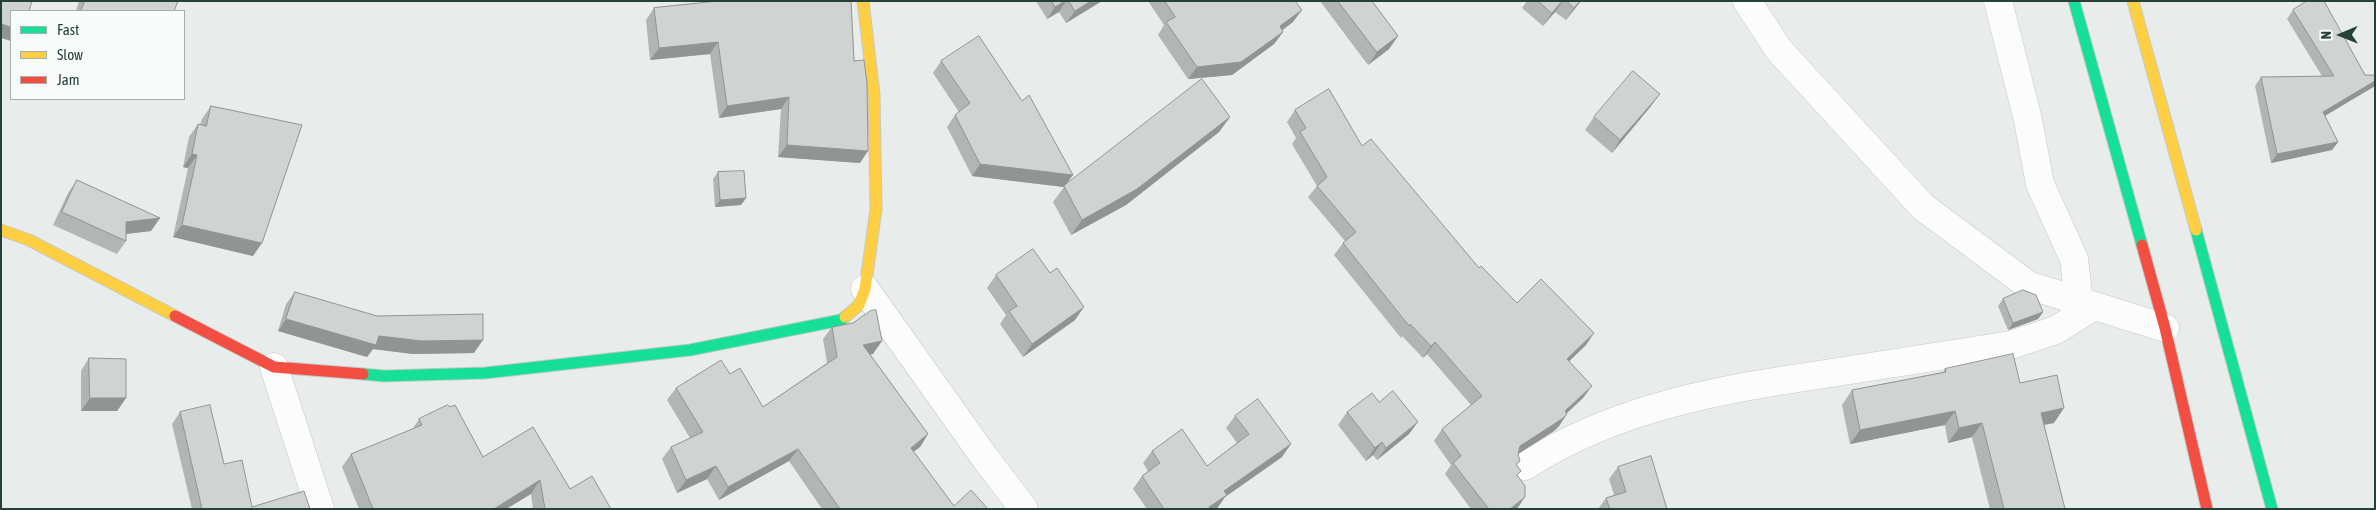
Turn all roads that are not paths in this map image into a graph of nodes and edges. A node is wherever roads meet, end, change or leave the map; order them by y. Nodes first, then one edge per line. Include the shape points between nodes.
1 (863, 1) edge
2 (1747, 1) edge
3 (1998, 1) edge
4 (2074, 1) edge
5 (2132, 1) edge
6 (1, 230) edge
7 (865, 289) junction
8 (2087, 304) junction
9 (2165, 328) junction
10 (274, 367) junction
11 (1525, 466) dead end
12 (320, 509) edge
13 (1024, 509) edge
14 (2207, 509) edge
15 (2272, 509) edge

1 - 7 main road via 874,94 876,209
2 - 8 street via 1779,50 1923,207 2028,286
3 - 8 street via 2028,120 2040,184 2074,259
4 - 9 main road
5 - 15 main road
6 - 10 main road via 28,240
7 - 10 main road via 859,305 841,320 690,350 485,373 384,376
7 - 13 street
8 - 9 street
8 - 11 street via 2056,330 2011,345 1716,391 1592,429 1556,446
9 - 14 main road
10 - 12 street

